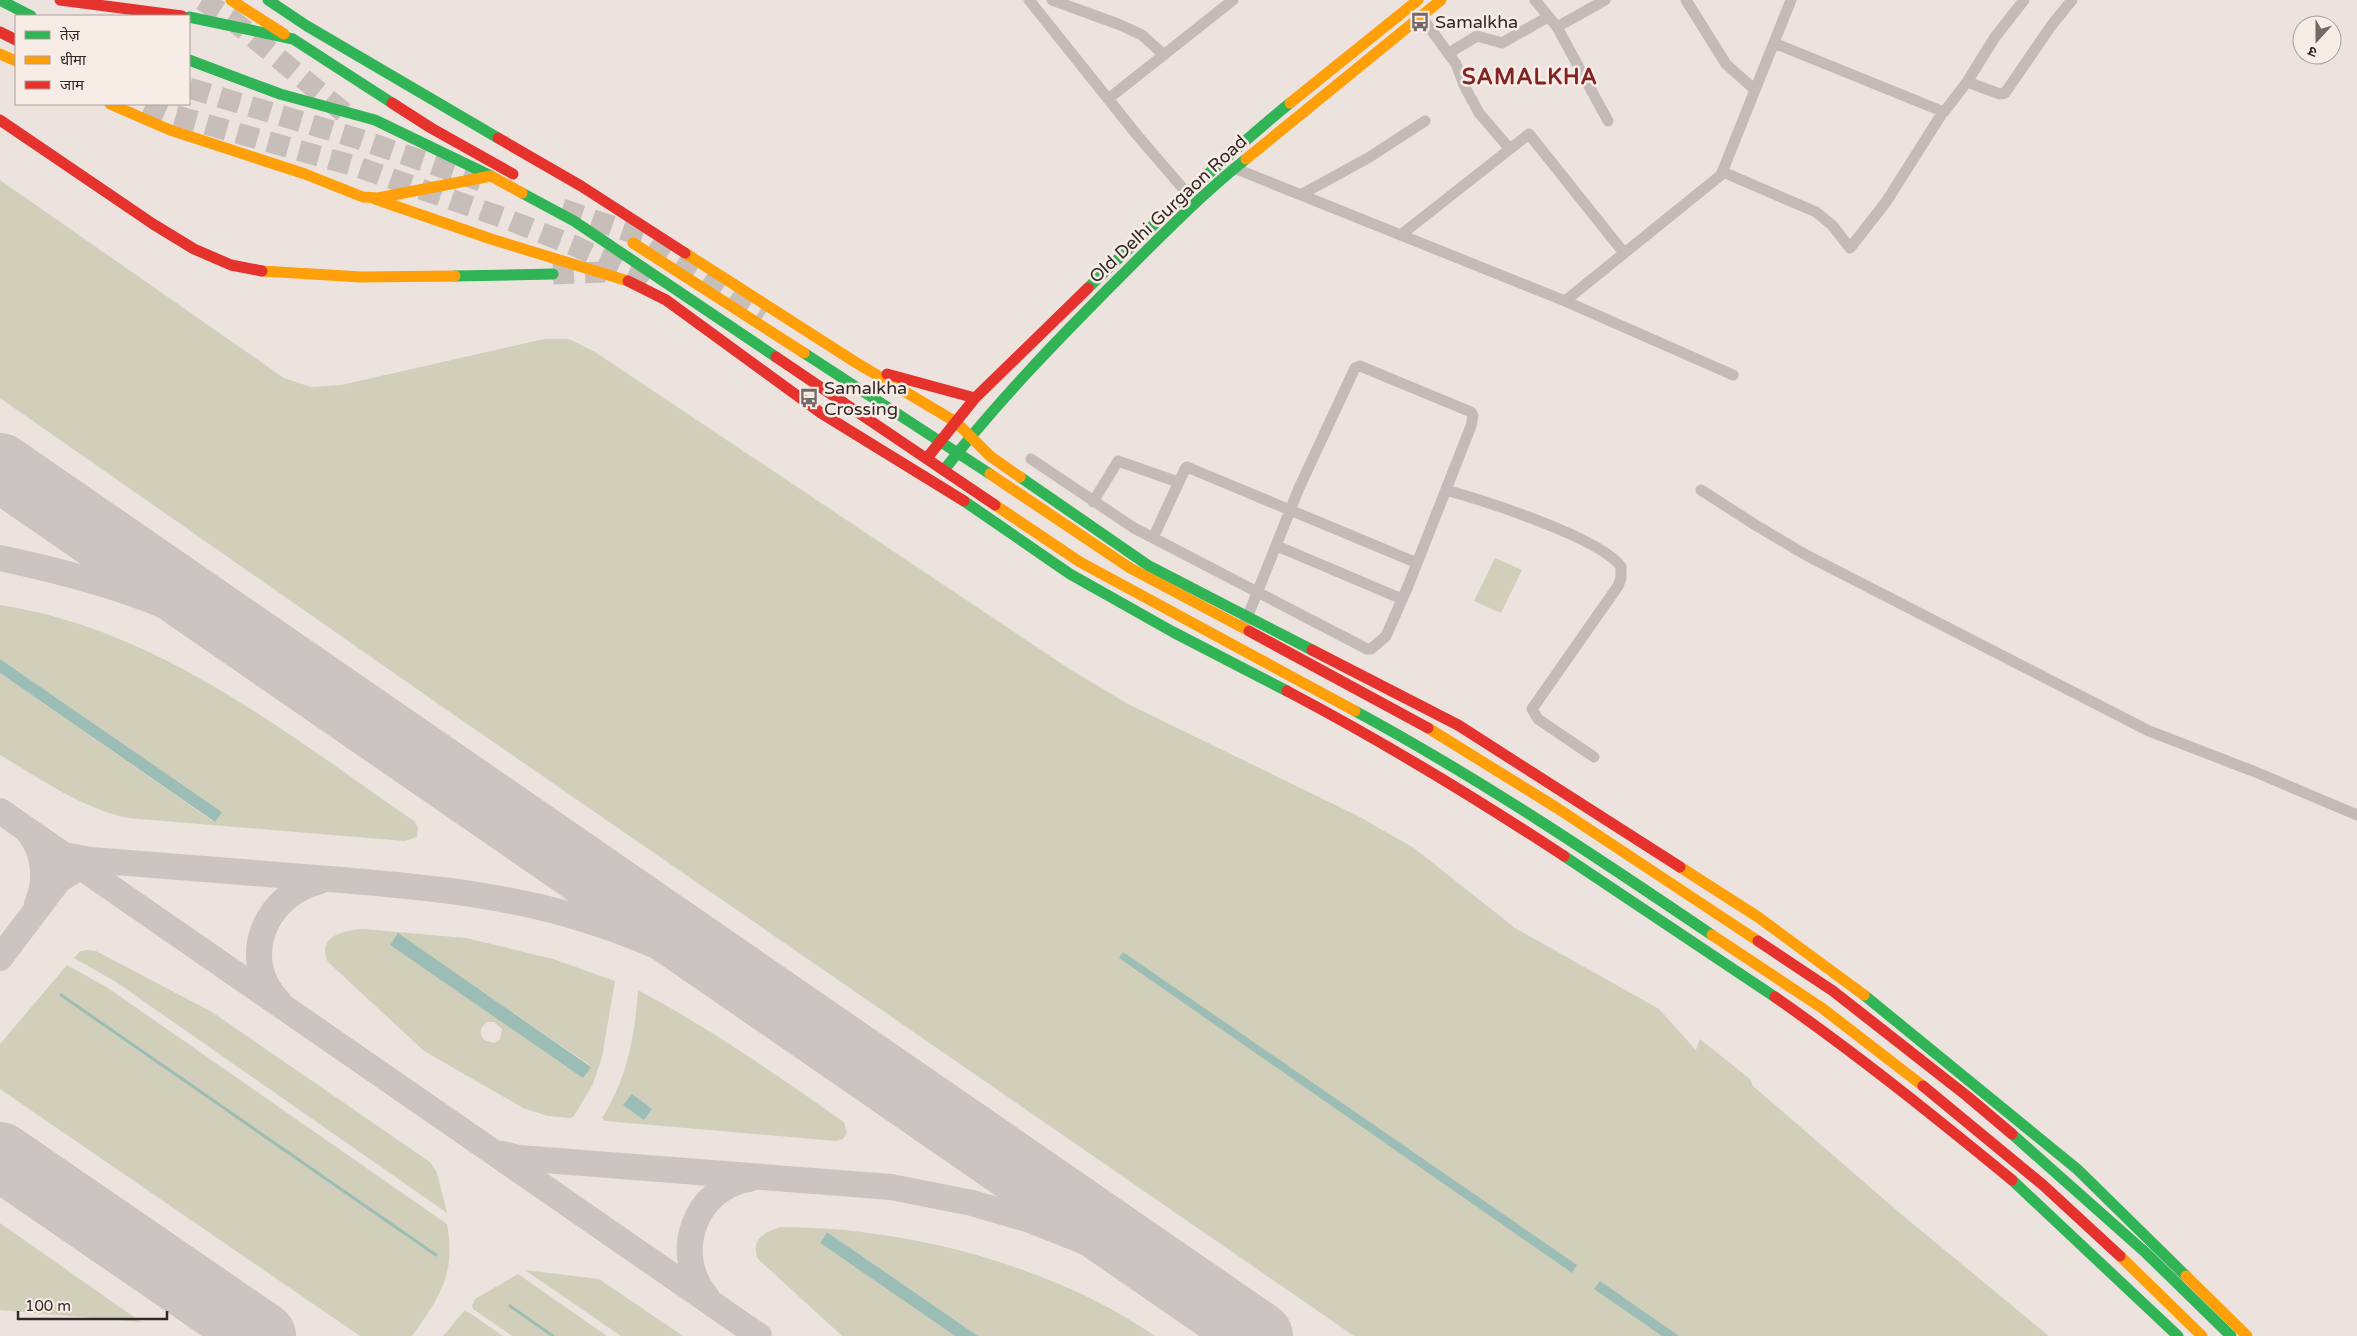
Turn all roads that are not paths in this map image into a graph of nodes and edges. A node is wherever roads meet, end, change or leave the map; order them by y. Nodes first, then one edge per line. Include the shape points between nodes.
1 (0, 0) edge
2 (60, 0) edge
3 (231, 0) edge
4 (268, 0) edge
5 (1029, 0) edge
6 (1052, 0) edge
7 (1233, 0) edge
8 (1418, 0) edge
9 (1441, 0) edge
10 (1535, 0) edge
11 (1605, 0) edge
12 (1686, 0) edge
13 (1791, 0) edge
14 (2024, 0) edge
15 (2072, 0) edge
16 (76, 2) edge
17 (29, 15) edge
18 (99, 15) edge
19 (174, 15) edge
20 (1421, 16) junction
21 (1548, 16) junction
22 (190, 17) edge
23 (1557, 27) junction
24 (0, 32) edge
25 (293, 39) junction
26 (15, 40) edge
27 (1774, 43) junction
28 (1449, 53) junction
29 (0, 54) edge
30 (1164, 55) junction
31 (190, 60) edge
32 (15, 61) edge
33 (1968, 82) junction
34 (1755, 90) junction
35 (1108, 99) junction
36 (112, 105) edge
37 (1943, 112) junction
38 (0, 120) edge
39 (1425, 120) dead end
40 (1608, 121) dead end
41 (1509, 148) junction
42 (1229, 153) junction
43 (1237, 166) junction
44 (1723, 172) junction
45 (491, 176) junction
46 (520, 178) dead end
47 (1186, 192) junction
48 (1302, 194) junction
49 (370, 197) junction
50 (1402, 234) junction
51 (623, 237) dead end
52 (1624, 253) junction
53 (553, 274) tunnel mouth
54 (1565, 301) junction
55 (855, 362) junction
56 (1733, 375) dead end
57 (975, 398) junction
58 (956, 422) junction
59 (970, 437) junction
60 (940, 441) junction
61 (957, 454) junction
62 (927, 458) junction
63 (1030, 458) dead end
64 (944, 470) junction
65 (1178, 482) junction
66 (1446, 490) junction
67 (1701, 490) dead end
68 (1093, 502) junction
69 (1290, 511) junction
70 (1153, 538) junction
71 (1277, 546) junction
72 (1417, 563) junction
73 (1259, 593) junction
74 (1402, 599) junction
75 (1248, 617) junction
76 (1243, 628) junction
77 (1234, 646) junction
78 (1594, 756) dead end
79 (2357, 815) edge
80 (2178, 1336) edge
81 (2202, 1336) edge
82 (2231, 1336) edge
83 (2247, 1336) edge

1 - 17 main road
2 - 16 main road
3 - 25 main road
4 - 55 main road via 581,186
5 - 35 street
6 - 30 street via 1142,35
7 - 30 street
8 - 42 main road, Old Delhi Gurgaon Road
9 - 20 main road, Old Delhi Gurgaon Road
10 - 21 street
11 - 23 street
12 - 34 street via 1726,64
13 - 27 street
14 - 33 street
15 - 33 street via 2005,93
16 - 18 main road
16 - 19 main road
20 - 28 street
20 - 43 main road, Old Delhi Gurgaon Road
21 - 23 street
21 - 28 street via 1502,44 1475,36
22 - 25 main road
23 - 40 street
24 - 26 main road
25 - 46 main road via 431,128
27 - 34 street
27 - 37 street
28 - 41 street via 1479,112
29 - 32 main road
30 - 35 street
31 - 45 main road via 280,94 375,120
33 - 37 street
34 - 44 street
35 - 47 street
36 - 49 main road via 170,130
37 - 44 street via 1880,209 1850,248 1832,224 1816,212
38 - 53 main road via 153,224 194,249 231,265 268,273 361,277
39 - 48 street via 1368,158
41 - 50 street
41 - 52 street via 1530,135
42 - 43 main road
42 - 47 main road, Old Delhi Gurgaon Road
43 - 48 street
43 - 59 main road, Old Delhi Gurgaon Road via 1058,340
44 - 52 street
45 - 49 main road
45 - 62 main road via 574,221
47 - 57 main road, Old Delhi Gurgaon Road
48 - 50 street
49 - 80 main road via 491,239 620,277 666,300 822,414 958,497 1070,574 1336,717 1492,809 1819,1028 1944,1124 2031,1196
50 - 54 street
51 - 60 main road
52 - 54 street
54 - 56 street
55 - 57 main road
55 - 58 main road
57 - 58 main road, Old Delhi Gurgaon Road
58 - 59 main road
58 - 60 main road, Old Delhi Gurgaon Road
59 - 61 main road, Old Delhi Gurgaon Road
59 - 75 main road via 990,456 1149,566
60 - 61 main road
60 - 62 main road, Old Delhi Gurgaon Road
61 - 64 main road, Old Delhi Gurgaon Road
61 - 76 main road via 1130,568
62 - 64 main road
63 - 68 street
64 - 77 main road via 1080,562
65 - 68 street via 1118,461
65 - 69 street via 1188,468
65 - 70 street
66 - 69 street via 1471,426 1470,412 1358,366
66 - 72 street
66 - 78 street via 1549,525 1608,554 1621,567 1618,586 1532,709 1538,719
67 - 79 street via 1806,555 2149,732 2246,768
68 - 70 street
69 - 71 street
69 - 72 street
70 - 73 street
71 - 73 street
71 - 74 street
72 - 74 street
73 - 74 street via 1367,649 1376,647 1383,640
73 - 75 street
75 - 76 street
75 - 83 main road via 1458,725 1758,917 1884,1009 2018,1118 2077,1170
76 - 77 street
76 - 82 main road via 1434,731 1557,808 1833,991 1967,1096 2054,1171
77 - 81 main road via 1434,754 1550,826 1822,1008 1955,1111 2042,1184

